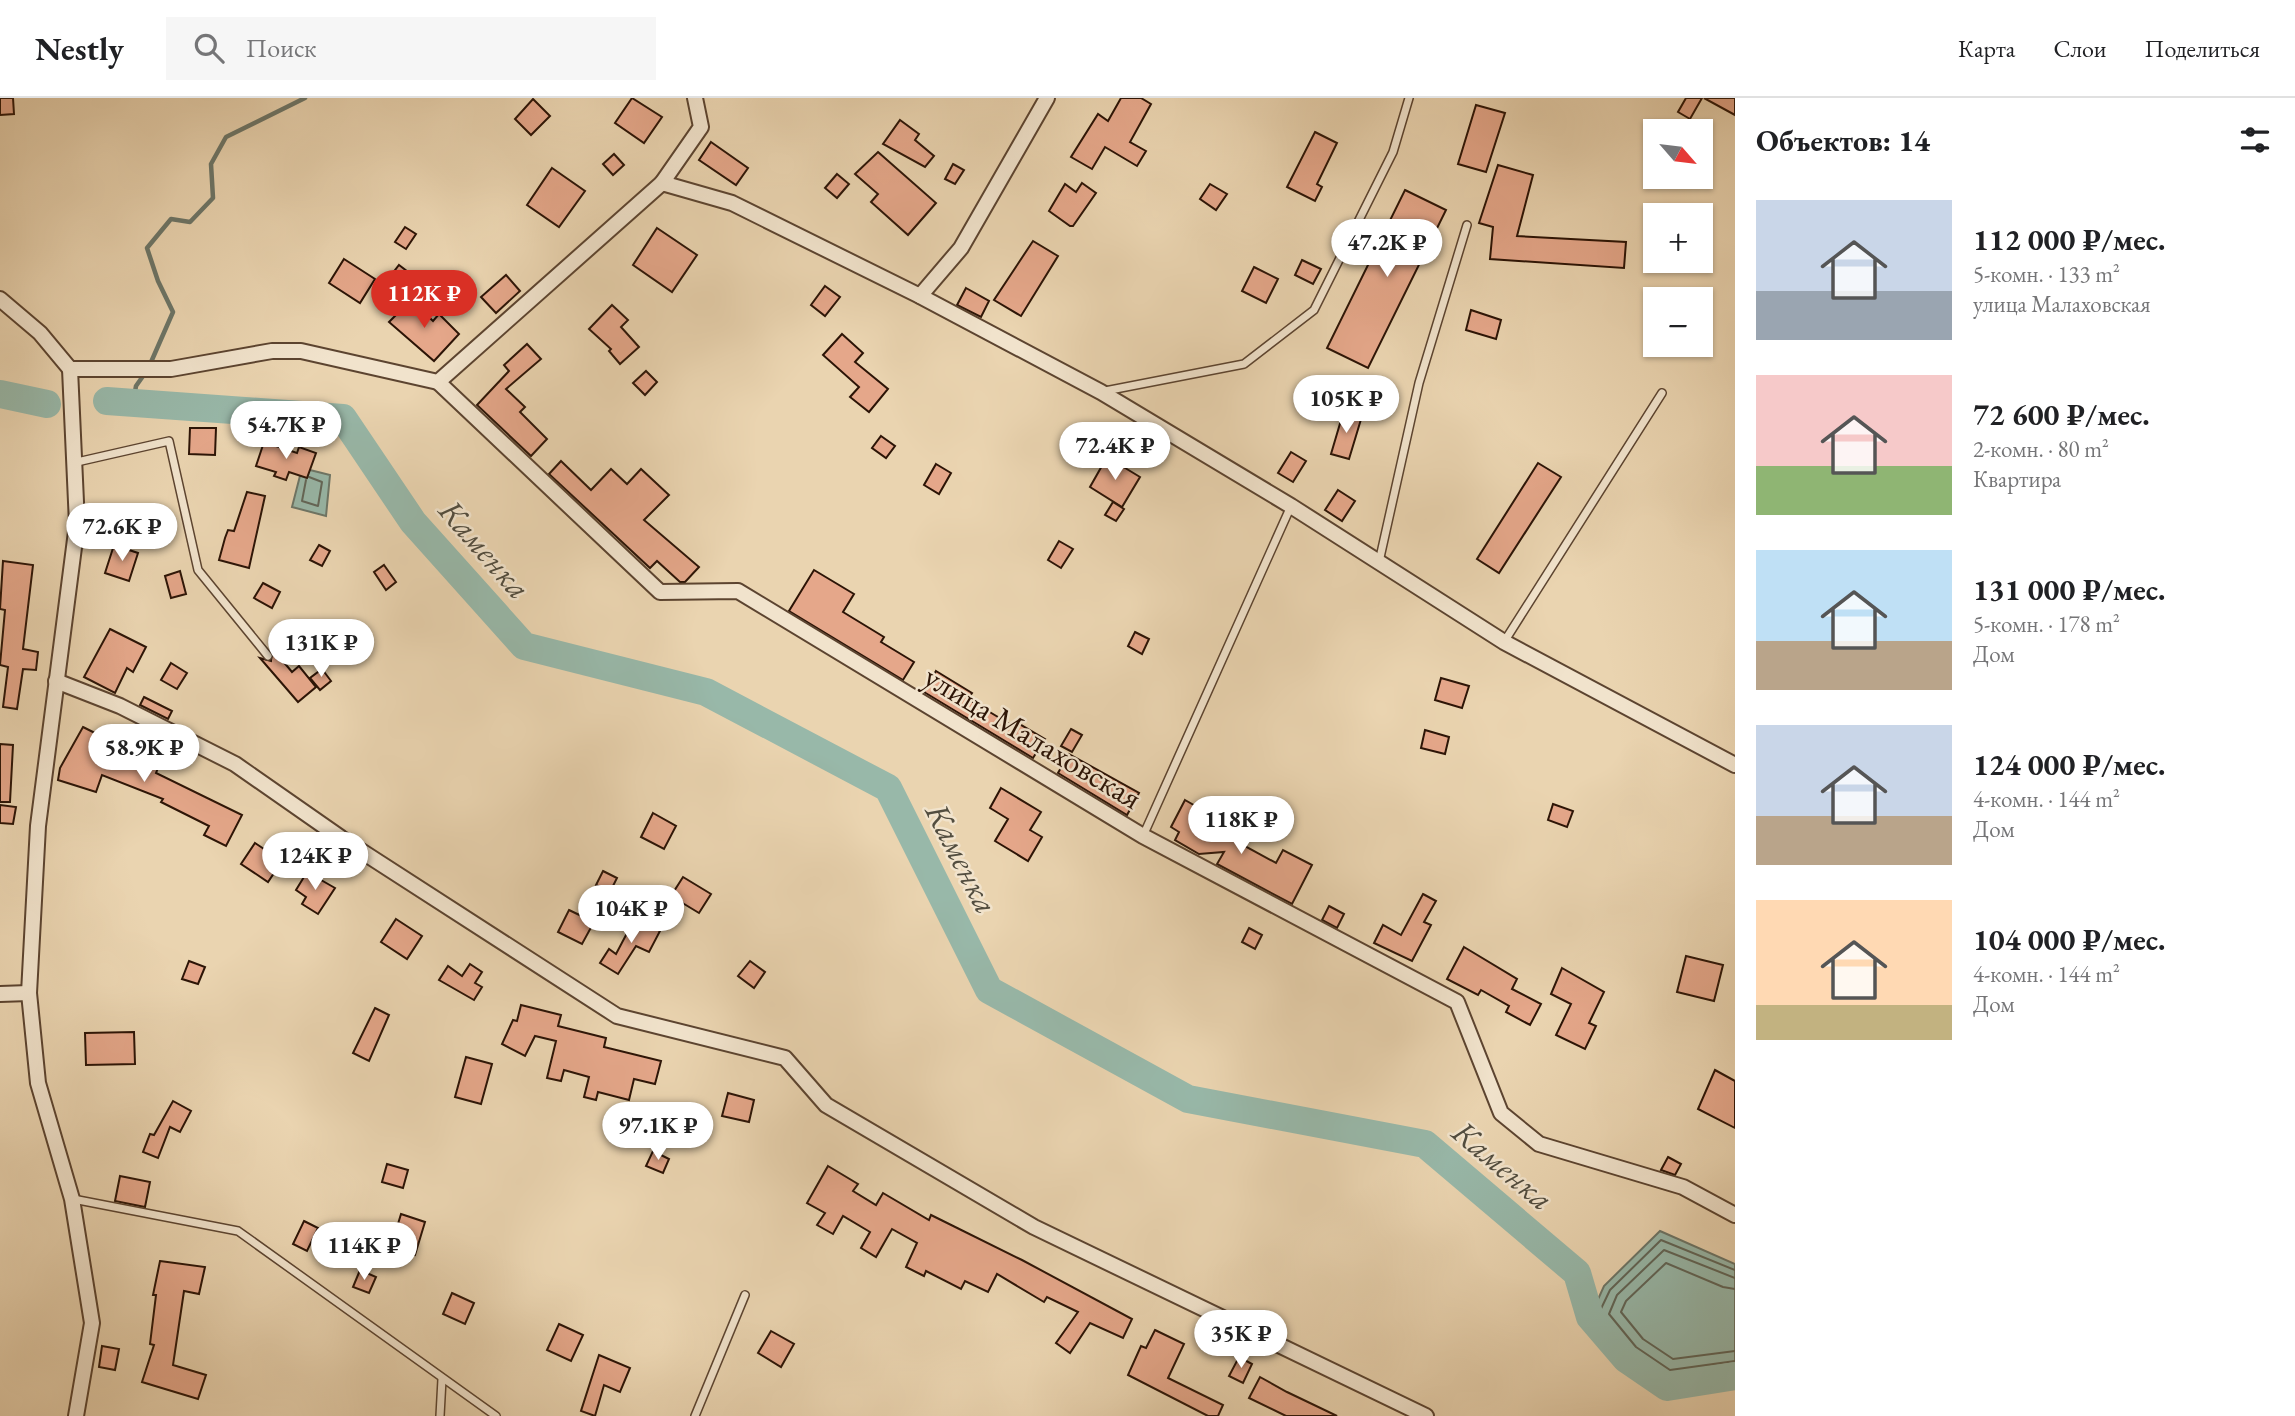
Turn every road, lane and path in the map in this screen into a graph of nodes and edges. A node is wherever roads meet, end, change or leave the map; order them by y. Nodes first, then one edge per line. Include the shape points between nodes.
1 (695, 98) edge
2 (1047, 98) edge
3 (1409, 98) edge
4 (662, 183) junction
5 (1467, 225) dead end
6 (920, 296) junction
7 (0, 299) edge
8 (70, 369) junction
9 (439, 382) junction
10 (1101, 392) junction
11 (1662, 393) dead end
12 (77, 463) junction
13 (1291, 506) junction
14 (1379, 562) junction
15 (1504, 642) junction
16 (268, 656) dead end
17 (56, 681) junction
18 (1735, 765) edge
19 (1143, 836) junction
20 (29, 993) junction
21 (0, 994) edge
22 (72, 1199) junction
23 (1735, 1215) edge
24 (745, 1295) dead end
25 (442, 1379) junction
26 (76, 1416) edge
27 (440, 1416) edge
28 (496, 1416) edge
29 (695, 1416) edge
30 (1426, 1416) edge

1 - 4 street via 701,127
2 - 6 street via 961,248
3 - 10 lane via 1393,152 1314,310 1244,364
4 - 6 street via 732,203
4 - 9 street
5 - 14 lane via 1419,383
6 - 10 street
7 - 8 street via 40,333
8 - 9 street via 171,369 272,351 302,351
8 - 12 street
9 - 19 street, улица Малаховская via 660,593 738,591
10 - 13 street
11 - 15 lane
12 - 16 lane via 169,441 198,570
12 - 17 street via 78,524
13 - 14 street
13 - 19 lane
14 - 15 street
15 - 18 street
17 - 20 street via 38,826
17 - 30 street via 120,706 235,764 617,1016 785,1058 826,1105 1034,1227
19 - 23 street, улица Малаховская via 1457,1002 1501,1113 1539,1144 1683,1187
20 - 21 street
20 - 22 street via 38,1083
22 - 25 lane via 238,1231
22 - 26 street via 92,1323
24 - 29 lane
25 - 27 lane
25 - 28 lane

